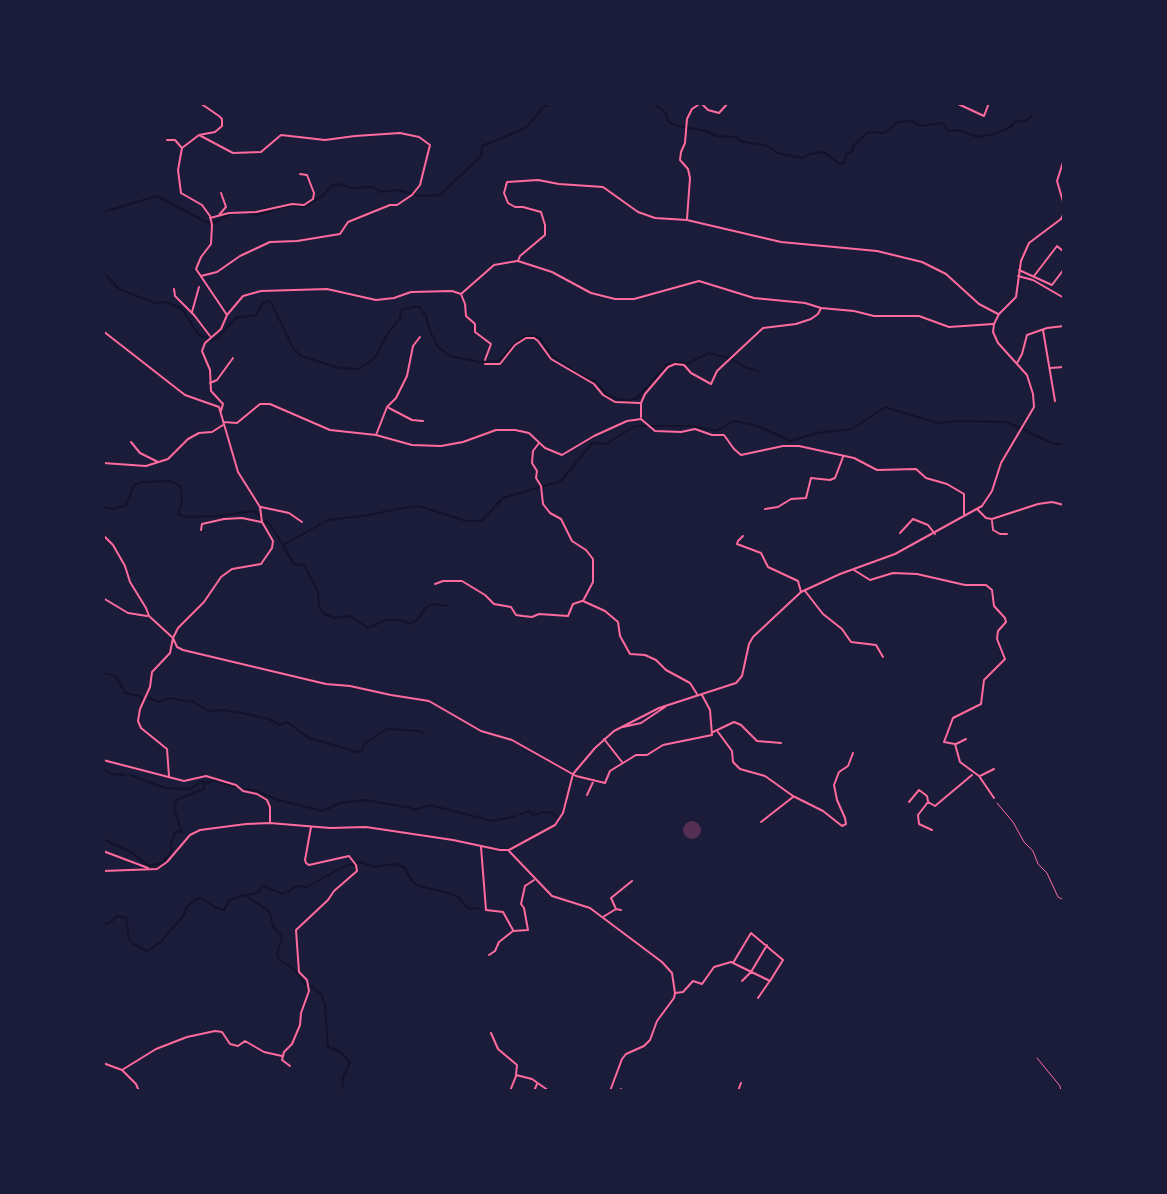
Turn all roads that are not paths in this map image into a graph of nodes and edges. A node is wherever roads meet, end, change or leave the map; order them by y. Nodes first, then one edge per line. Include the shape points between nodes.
1 (200, 103) edge
2 (701, 103) edge
3 (728, 103) edge
4 (956, 103) edge
5 (989, 103) edge
6 (200, 135) junction
7 (167, 140) dead end
8 (182, 148) junction
9 (1064, 159) edge
10 (300, 174) dead end
11 (221, 193) dead end
12 (1064, 205) edge
13 (1064, 213) edge
14 (215, 218) junction
15 (210, 219) junction
16 (687, 220) junction
17 (1064, 252) edge
18 (518, 261) junction
19 (1064, 269) edge
20 (1019, 270) junction
21 (201, 276) junction
22 (1018, 276) junction
23 (1034, 277) junction
24 (199, 287) dead end
25 (174, 289) dead end
26 (461, 293) junction
27 (1064, 298) edge
28 (821, 308) junction
29 (192, 313) junction
30 (999, 314) junction
31 (227, 315) junction
32 (994, 324) junction
33 (1064, 326) edge
34 (1043, 330) junction
35 (103, 331) edge
36 (211, 337) junction
37 (420, 338) dead end
38 (233, 358) dead end
39 (485, 360) dead end
40 (1017, 363) junction
41 (485, 364) dead end
42 (1064, 367) edge
43 (1049, 368) junction
44 (209, 383) junction
45 (1055, 401) dead end
46 (641, 403) junction
47 (387, 407) junction
48 (220, 411) junction
49 (642, 419) junction
50 (423, 421) dead end
51 (223, 423) junction
52 (376, 435) junction
53 (131, 442) dead end
54 (540, 443) junction
55 (843, 457) junction
56 (158, 462) junction
57 (103, 463) edge
58 (1064, 505) edge
59 (260, 508) junction
60 (765, 509) dead end
61 (977, 509) junction
62 (964, 516) junction
63 (992, 519) junction
64 (262, 521) junction
65 (302, 522) dead end
66 (201, 530) dead end
67 (900, 533) dead end
68 (935, 534) junction
69 (1007, 534) dead end
70 (103, 536) edge
71 (743, 536) dead end
72 (854, 570) junction
73 (435, 584) dead end
74 (805, 590) junction
75 (801, 592) junction
76 (103, 598) edge
77 (583, 601) junction
78 (149, 616) junction
79 (173, 638) junction
80 (883, 657) dead end
81 (699, 695) junction
82 (713, 732) junction
83 (718, 732) junction
84 (604, 739) junction
85 (966, 739) dead end
86 (780, 743) dead end
87 (955, 744) junction
88 (853, 753) dead end
89 (103, 760) edge
90 (623, 763) junction
91 (994, 769) dead end
92 (974, 773) junction
93 (573, 774) junction
94 (170, 776) junction
95 (979, 776) junction
96 (594, 779) junction
97 (587, 795) dead end
98 (793, 796) junction
99 (994, 798) road end
100 (909, 802) dead end
101 (928, 802) junction
102 (270, 822) junction
103 (761, 822) dead end
104 (311, 827) junction
105 (932, 830) dead end
106 (481, 847) junction
107 (509, 850) junction
108 (103, 851) edge
109 (153, 870) junction
110 (103, 871) edge
111 (534, 880) junction
112 (632, 881) dead end
113 (616, 909) junction
114 (621, 910) dead end
115 (602, 918) junction
116 (513, 931) junction
117 (767, 945) junction
118 (489, 955) dead end
119 (733, 962) junction
120 (751, 972) junction
121 (742, 981) dead end
122 (770, 981) junction
123 (675, 993) junction
124 (758, 998) dead end
125 (491, 1033) dead end
126 (283, 1056) junction
127 (103, 1063) edge
128 (290, 1066) dead end
129 (122, 1070) junction
130 (516, 1074) junction
131 (538, 1083) junction
132 (741, 1083) dead end
133 (139, 1091) edge
134 (510, 1091) edge
135 (534, 1091) edge
136 (549, 1091) edge
137 (610, 1091) edge
138 (738, 1091) edge

1 - 6 street via 222,122 215,132
2 - 3 street via 719,113
2 - 16 street via 692,109 680,160 690,178
4 - 5 street via 984,116
6 - 8 street
6 - 21 street via 233,153 261,152 281,135 325,140 400,133 430,145 420,185 397,205 348,222 340,234 270,242
7 - 8 street
8 - 15 street via 178,167 181,193 202,205
9 - 12 street via 1057,181
10 - 14 street via 307,175 314,193 304,205
11 - 14 street via 225,209
13 - 20 street via 1029,243
14 - 15 street
15 - 21 street via 211,244 197,265
16 - 18 street via 638,212 603,187 538,180 508,182 504,193 508,203 541,212 545,225 545,235
16 - 30 street via 781,242 877,251 922,262
17 - 23 street via 1057,246
18 - 26 street via 494,265
18 - 28 street via 615,299 634,299 699,281 754,298
19 - 23 street via 1052,285
20 - 22 street
20 - 23 street
21 - 31 street
22 - 27 street via 1033,279
22 - 30 street via 1016,297
24 - 29 street
25 - 29 street
26 - 31 street via 411,292 376,300 327,289 261,291 243,296
26 - 39 street via 475,332 491,344
28 - 32 street via 874,316 919,316 949,327
28 - 46 street via 811,320 763,328 716,371 711,384 684,365 668,367
29 - 36 street
30 - 32 street
31 - 36 street
32 - 40 street via 998,343
33 - 34 street
34 - 40 street via 1027,335
34 - 43 street
35 - 48 street via 185,396 215,405
36 - 44 street via 202,351 210,370
37 - 47 street via 412,346 407,376
38 - 44 street via 217,380
40 - 61 street via 1030,381 1032,411 1001,463 988,500
41 - 46 street via 500,364 515,345 534,338 551,359 594,384 603,395 615,402
42 - 43 street
43 - 45 street
44 - 48 street via 223,404
46 - 49 street
47 - 50 street
47 - 52 street
48 - 51 street
49 - 54 street via 594,436 566,455
49 - 55 street via 651,429 695,429 723,435 741,455 799,446
51 - 52 street via 237,423 260,404 270,404 330,430
51 - 56 street via 212,432 188,439
51 - 59 street via 238,472
52 - 54 street via 441,446 505,429 529,433
53 - 56 street
54 - 77 street via 531,463 545,508 561,519 572,541 593,559 593,582
55 - 60 street via 835,478 811,478 806,498
55 - 62 street via 877,470 916,469 926,478 947,484 964,494
56 - 57 street via 140,467
58 - 63 street via 1038,504
59 - 64 street
59 - 65 street via 289,513
61 - 62 street
61 - 63 street
62 - 68 street
63 - 69 street via 993,530
64 - 66 street via 223,519 202,524
64 - 79 street via 273,541 265,561 224,573
67 - 68 street via 913,519
68 - 72 street
70 - 78 street via 113,545
71 - 75 street via 737,544 761,554 768,566 797,581
72 - 74 street
72 - 87 street via 870,580 893,573 986,584 994,594 995,606 1006,622 997,639 1005,659 984,680 981,704 953,718 944,743
73 - 77 street via 462,580 494,604 523,616 568,616 573,604
74 - 75 street
74 - 80 street via 851,642 876,645
75 - 81 street via 753,637 739,680
76 - 78 street via 128,613
77 - 81 street via 618,622 629,654 656,660 690,683
78 - 79 street
79 - 93 street via 177,647 194,653 326,684 429,701
79 - 94 street via 170,653 152,672 138,717 141,728 167,749
81 - 82 street via 710,710
81 - 84 street via 672,704 641,723 619,728
82 - 83 street
82 - 90 street via 663,745
83 - 86 street via 734,722 757,741
83 - 98 street via 740,769 765,776
84 - 90 street
84 - 93 street
85 - 87 street
87 - 92 street via 960,762
88 - 98 street via 834,785 846,824 842,826
89 - 94 street
90 - 96 street via 610,771 605,783
91 - 95 street
92 - 95 street
92 - 101 street via 935,806
93 - 96 street
93 - 107 street via 560,820
94 - 102 street via 184,781 206,776 261,795 269,803
95 - 99 street
96 - 97 street
98 - 103 street
100 - 101 street via 919,790
101 - 105 street via 918,822
102 - 104 street
102 - 109 street via 200,830 162,867
104 - 106 street via 366,827
104 - 126 street via 306,863 349,856 357,871 296,930 299,972 309,991 300,1025
106 - 107 street
106 - 116 street via 486,910 503,912
107 - 111 street
108 - 109 street
109 - 110 street
111 - 115 street via 552,896 586,906
111 - 116 street via 525,886 521,904 528,930
112 - 113 street via 611,898
113 - 114 street
113 - 115 street
115 - 123 street via 670,967
116 - 118 street
117 - 119 street via 751,933
117 - 120 street
117 - 122 street via 783,960
119 - 120 street
119 - 123 street via 714,967 702,984 693,981 683,992
120 - 121 street
120 - 122 street
122 - 124 street
123 - 137 street via 650,1040 622,1059
125 - 130 street via 498,1049 517,1065
126 - 128 street
126 - 129 street via 245,1041 238,1046 230,1044 222,1032 215,1031 156,1049
127 - 129 street
129 - 133 street
130 - 131 street
130 - 134 street
131 - 135 street
131 - 136 street
132 - 138 street

